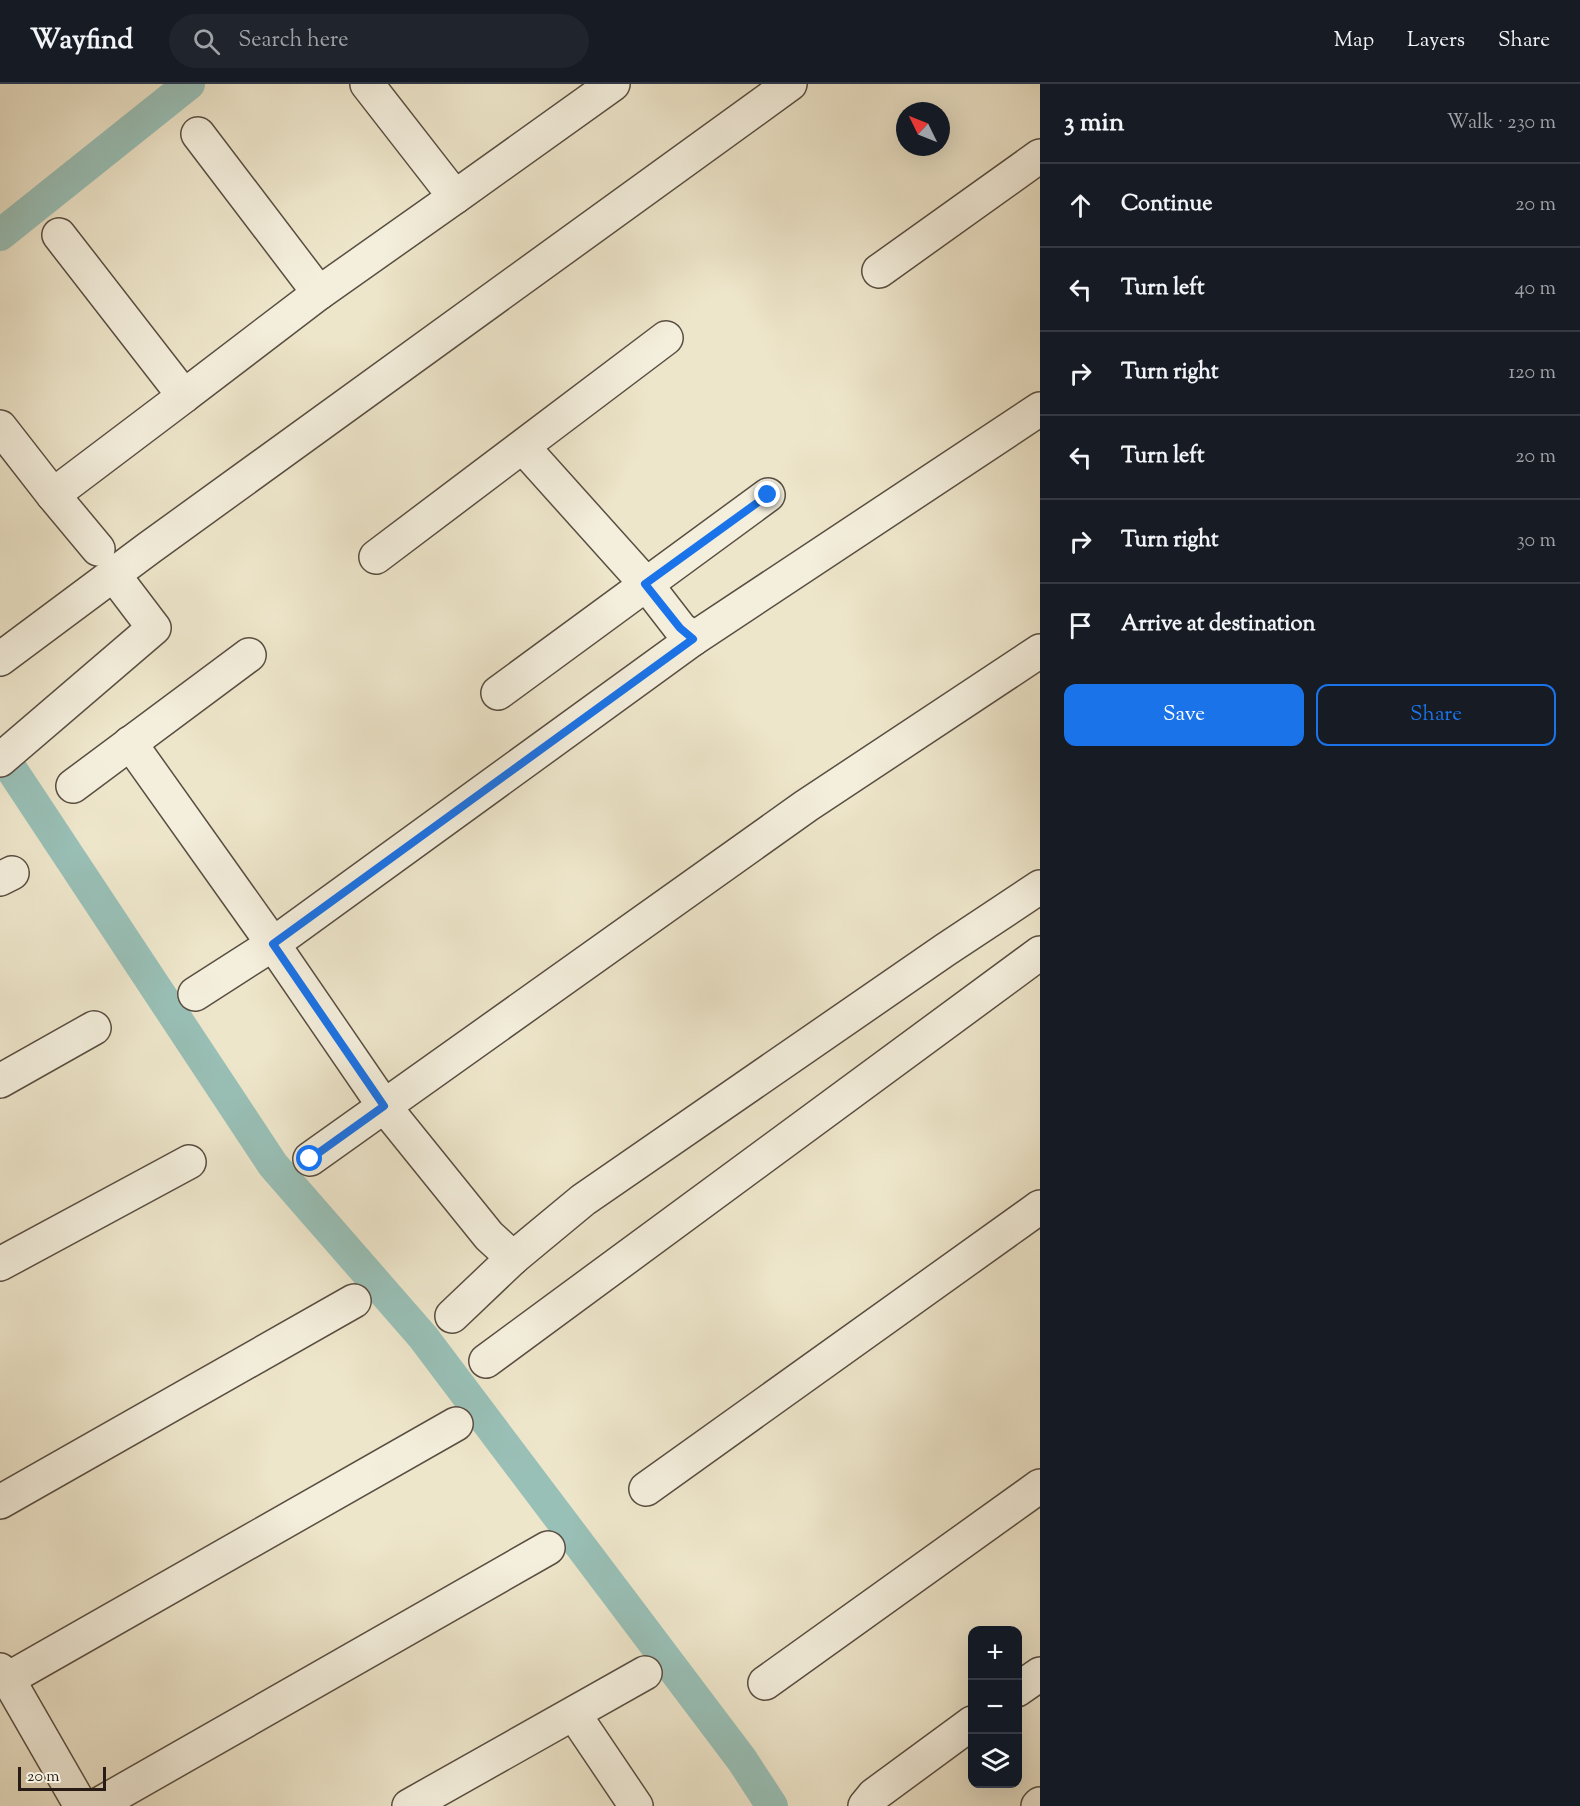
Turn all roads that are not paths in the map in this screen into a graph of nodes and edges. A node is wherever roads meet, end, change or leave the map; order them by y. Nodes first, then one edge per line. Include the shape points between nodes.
1 (367, 84) edge
2 (790, 84) edge
3 (595, 89) edge
4 (198, 134) dead end
5 (1040, 156) edge
6 (455, 197) junction
7 (59, 235) dead end
8 (879, 271) dead end
9 (319, 293) junction
10 (666, 338) dead end
11 (184, 396) junction
12 (1040, 409) edge
13 (0, 427) edge
14 (523, 447) junction
15 (52, 495) junction
16 (768, 495) dead end
17 (376, 557) dead end
18 (106, 562) junction
19 (645, 584) junction
20 (693, 639) junction
21 (1040, 651) edge
22 (5, 655) edge
23 (249, 655) dead end
24 (498, 693) dead end
25 (130, 743) junction
26 (0, 760) edge
27 (73, 786) dead end
28 (1040, 887) edge
29 (273, 944) junction
30 (1040, 953) edge
31 (195, 994) dead end
32 (94, 1028) dead end
33 (0, 1081) edge
34 (384, 1106) junction
35 (310, 1159) dead end
36 (189, 1162) dead end
37 (1040, 1207) edge
38 (513, 1258) junction
39 (0, 1264) edge
40 (354, 1301) dead end
41 (452, 1316) dead end
42 (486, 1361) dead end
43 (456, 1424) dead end
44 (1040, 1486) edge
45 (646, 1489) dead end
46 (0, 1502) edge
47 (548, 1548) dead end
48 (645, 1673) dead end
49 (4, 1674) edge
50 (1040, 1674) edge
51 (765, 1683) dead end
52 (1022, 1687) edge
53 (574, 1714) junction
54 (968, 1726) edge
55 (81, 1806) edge
56 (96, 1806) edge
57 (409, 1806) edge
58 (636, 1806) edge
59 (865, 1806) edge

1 - 6 street
2 - 18 street
3 - 6 street
4 - 9 street
5 - 8 street
6 - 9 street
7 - 11 street
9 - 11 street
10 - 14 street
11 - 15 street
12 - 20 street
13 - 15 street
14 - 17 street
14 - 19 street
15 - 18 street
16 - 19 street
18 - 22 street
18 - 26 street via 154,628
19 - 20 street
19 - 24 street
20 - 29 street
21 - 34 street via 806,806
23 - 25 street
25 - 27 street
25 - 29 street
28 - 38 street via 583,1200
29 - 31 street
29 - 34 street
30 - 42 street
32 - 33 street
34 - 35 street
34 - 38 street via 489,1236
36 - 39 street
37 - 45 street
38 - 41 street
40 - 46 street
43 - 49 street
44 - 51 street
47 - 56 street
48 - 53 street
49 - 55 street
50 - 52 street
53 - 57 street
53 - 58 street
54 - 59 street via 874,1795

